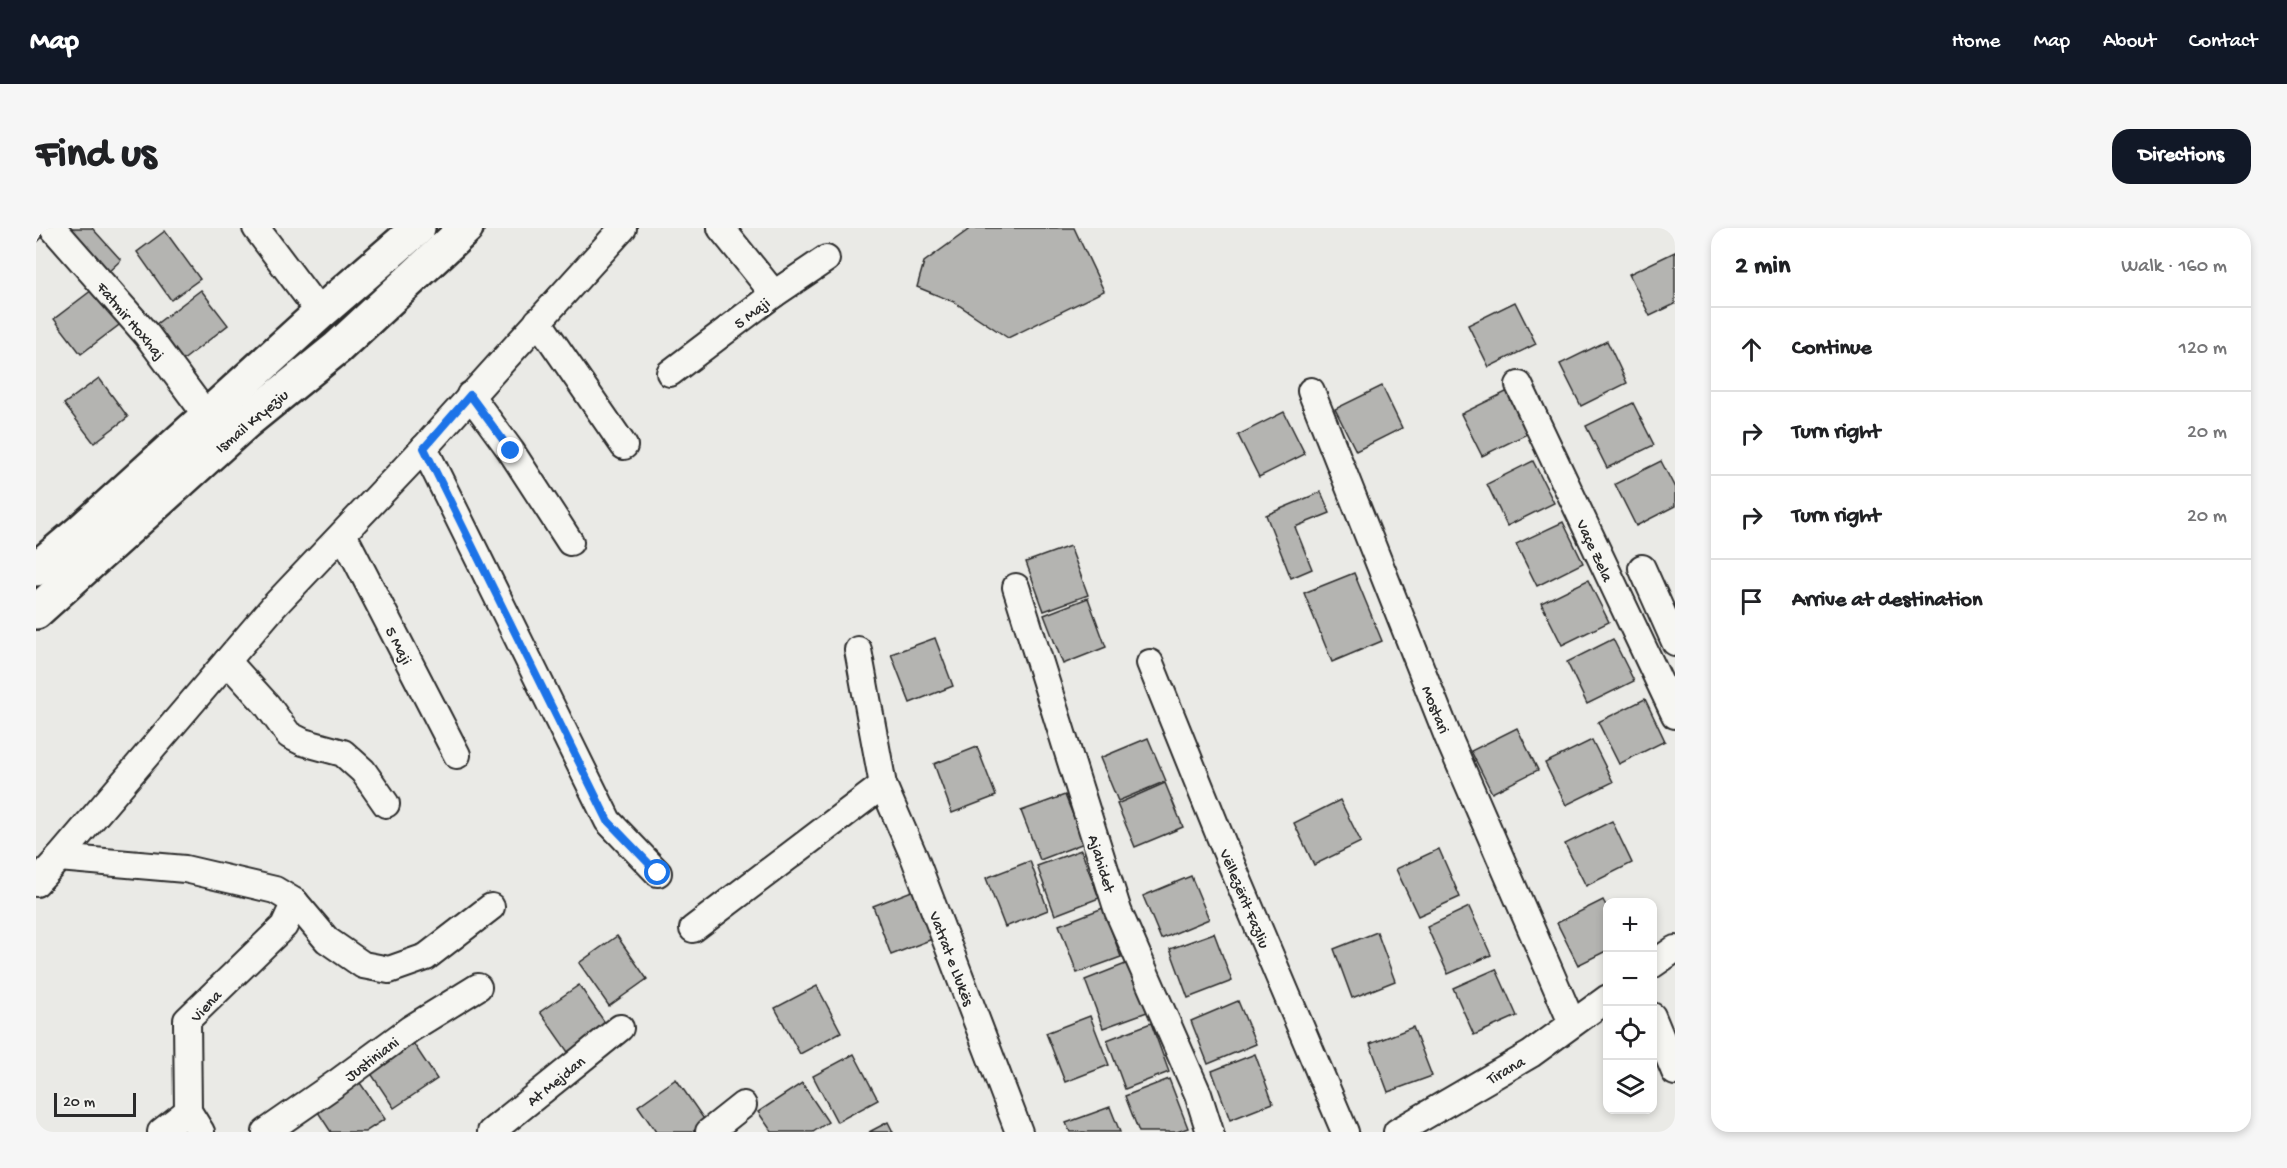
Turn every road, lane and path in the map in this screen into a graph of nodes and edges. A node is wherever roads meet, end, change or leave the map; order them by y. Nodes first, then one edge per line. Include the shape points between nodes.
1 (52, 228) edge
2 (256, 228) edge
3 (417, 228) edge
4 (466, 228) edge
5 (623, 228) edge
6 (721, 228) edge
7 (826, 259) dead end
8 (774, 294) junction
9 (320, 313) junction
10 (538, 321) junction
11 (670, 372) dead end
12 (1519, 385) dead end
13 (1311, 391) dead end
14 (470, 395) junction
15 (207, 416) junction
16 (624, 446) dead end
17 (424, 448) junction
18 (343, 534) junction
19 (570, 542) dead end
20 (1642, 568) dead end
21 (36, 569) edge
22 (1016, 587) dead end
23 (36, 612) edge
24 (1675, 642) edge
25 (858, 650) dead end
26 (227, 661) junction
27 (1150, 663) dead end
28 (1675, 715) edge
29 (457, 755) dead end
30 (884, 784) junction
31 (386, 804) dead end
32 (60, 858) junction
33 (658, 873) dead end
34 (36, 883) edge
35 (295, 902) junction
36 (491, 907) dead end
37 (693, 929) dead end
38 (1675, 949) edge
39 (1657, 962) edge
40 (478, 987) dead end
41 (1603, 1001) edge
42 (1572, 1023) junction
43 (1657, 1026) edge
44 (620, 1028) dead end
45 (1675, 1072) edge
46 (743, 1106) dead end
47 (194, 1122) edge
48 (161, 1132) edge
49 (266, 1132) edge
50 (491, 1132) edge
51 (709, 1132) edge
52 (1019, 1132) edge
53 (1210, 1132) edge
54 (1346, 1132) edge
55 (1397, 1132) edge

1 - 15 street, Fatmir Hoxhaj via 147,335
2 - 9 street
3 - 9 main road, Ismail Kryeziu
4 - 23 main road, Ismail Kryeziu via 338,348 246,422
5 - 10 street
6 - 8 street, 5 Maji
7 - 8 street, 5 Maji
8 - 11 street, 5 Maji
9 - 15 main road, Ismail Kryeziu
10 - 14 street
10 - 16 street
12 - 28 street, Vaçe Zela
13 - 42 street, Mostari via 1448,737
14 - 17 street
14 - 19 street
15 - 21 main road, Ismail Kryeziu
17 - 18 street
17 - 33 street via 608,821
18 - 26 street
18 - 29 street, 5 Maji
20 - 24 street
22 - 53 street, Ajahidet via 1118,911 1198,1094
25 - 30 street, Vatrat e Llukës
26 - 31 street via 289,735 343,753 363,771
26 - 32 street
27 - 54 street, Vëllezërit Fazliu
30 - 37 street
30 - 52 street, Vatrat e Llukës
32 - 34 street
32 - 35 street via 185,869 275,890
35 - 36 street via 327,940 363,965 389,970 426,957
35 - 47 street, Viena via 284,926 187,1020
38 - 39 street
40 - 49 street, Justiniani via 410,1029
41 - 42 street, Tirana
42 - 55 street, Tirana via 1531,1054
43 - 45 street
44 - 50 street, At Mejdan
46 - 51 street
47 - 48 street

